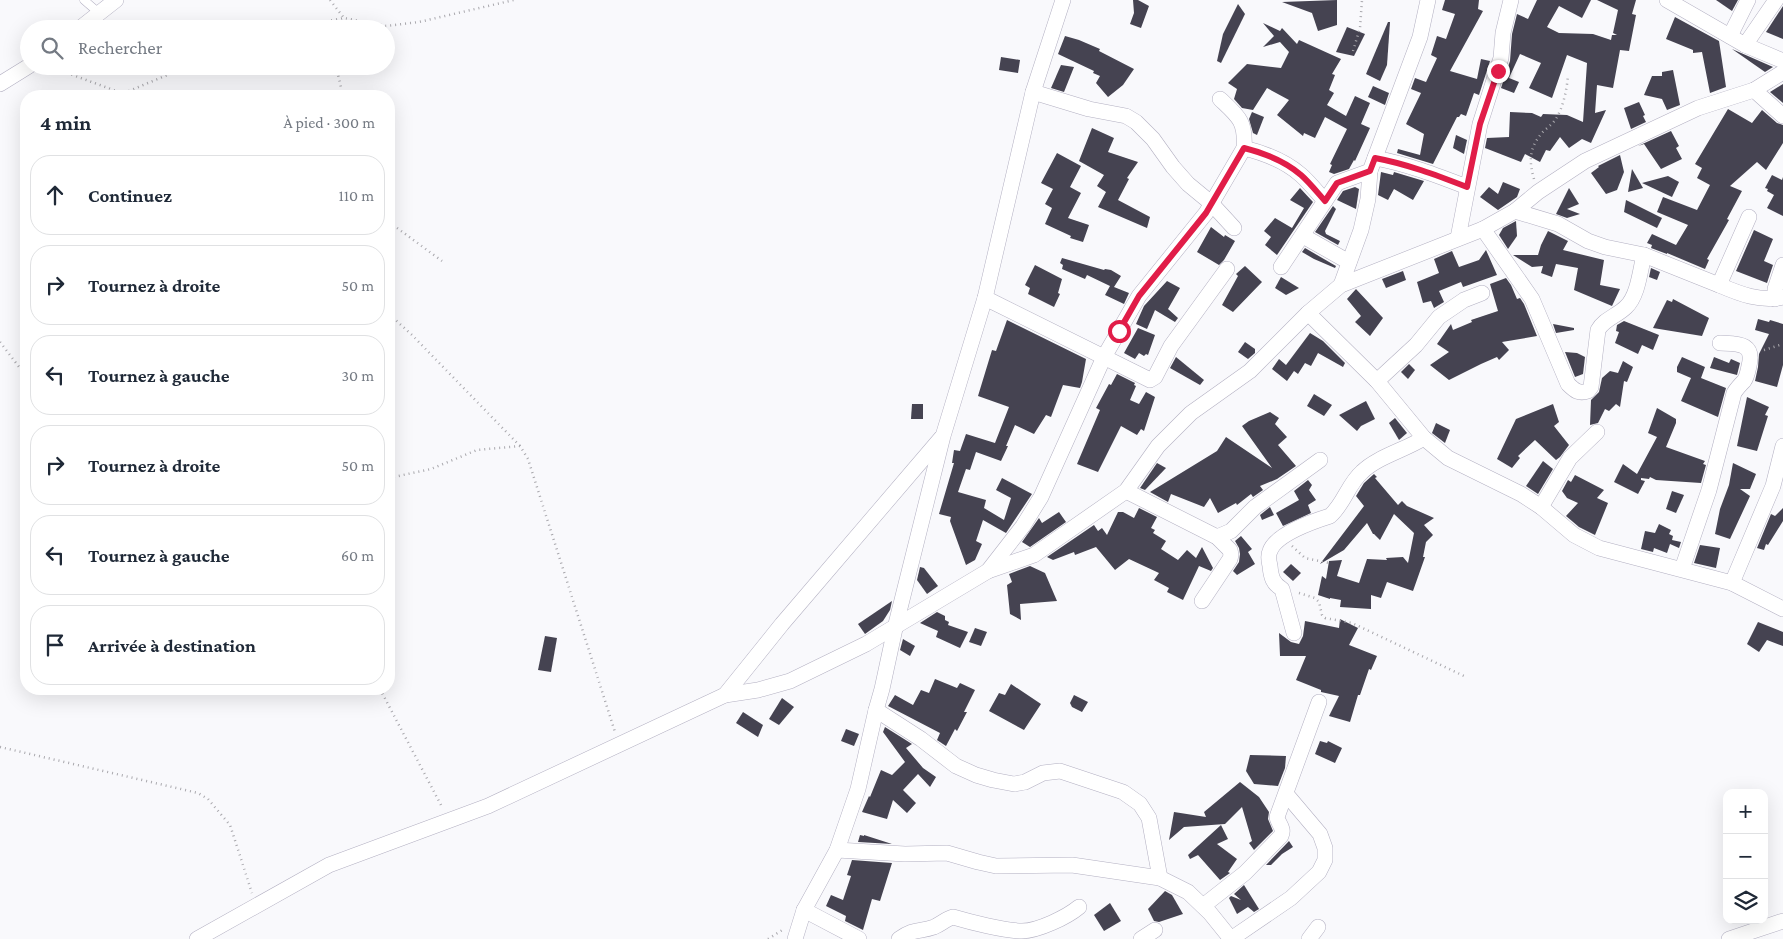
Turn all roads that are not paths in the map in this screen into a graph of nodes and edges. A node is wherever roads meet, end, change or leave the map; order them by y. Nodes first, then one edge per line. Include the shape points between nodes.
1 (84, 0) edge
2 (116, 0) edge
3 (1062, 0) edge
4 (1428, 0) edge
5 (1511, 0) edge
6 (1667, 0) edge
7 (1748, 0) edge
8 (1776, 0) edge
9 (99, 13) junction
10 (90, 20) edge
11 (1730, 36) junction
12 (1745, 45) junction
13 (1783, 61) edge
14 (20, 72) edge
15 (1783, 72) edge
16 (0, 84) edge
17 (1754, 90) junction
18 (1033, 92) junction
19 (1220, 99) dead end
20 (1783, 116) edge
21 (1244, 148) junction
22 (1372, 165) junction
23 (1467, 187) junction
24 (1325, 201) junction
25 (1211, 203) junction
26 (1515, 211) junction
27 (1749, 217) dead end
28 (1234, 228) dead end
29 (1483, 229) junction
30 (1303, 236) junction
31 (1458, 238) junction
32 (1644, 255) junction
33 (1349, 262) junction
34 (1783, 265) edge
35 (1281, 267) dead end
36 (1227, 269) dead end
37 (1341, 285) junction
38 (1719, 285) junction
39 (1482, 293) dead end
40 (985, 298) junction
41 (1779, 298) edge
42 (1308, 313) junction
43 (1720, 343) dead end
44 (1104, 357) junction
45 (1377, 381) junction
46 (1597, 432) dead end
47 (943, 436) junction
48 (1424, 438) junction
49 (1783, 446) edge
50 (1320, 460) dead end
51 (1126, 491) junction
52 (1541, 507) junction
53 (1217, 537) junction
54 (1682, 569) junction
55 (988, 571) junction
56 (1732, 583) junction
57 (1202, 601) dead end
58 (1783, 609) edge
59 (896, 624) junction
60 (1294, 632) dead end
61 (725, 695) junction
62 (1319, 702) dead end
63 (876, 710) junction
64 (1287, 795) junction
65 (837, 850) junction
66 (1160, 878) junction
67 (1203, 906) junction
68 (1079, 907) dead end
69 (804, 910) junction
70 (1783, 921) edge
71 (1318, 927) dead end
72 (1155, 930) dead end
73 (197, 939) edge
74 (795, 939) edge
75 (860, 939) edge
76 (899, 939) edge
77 (1141, 939) edge
78 (1231, 939) edge
79 (1309, 939) edge
80 (1729, 939) edge

1 - 9 lane
2 - 9 street
3 - 18 street
4 - 22 street via 1420,37
5 - 23 street via 1501,58 1480,124
6 - 11 street
7 - 11 street
8 - 12 street
9 - 10 street
11 - 12 street
12 - 13 street
14 - 16 street
15 - 17 street
17 - 20 street
17 - 26 street via 1698,108 1585,160
18 - 25 street via 1126,116 1136,122 1188,184
18 - 40 street
19 - 21 street via 1242,122
21 - 24 street via 1286,164
21 - 25 street
22 - 23 street via 1398,162
22 - 24 street via 1337,183
22 - 33 street via 1361,230
23 - 31 street
24 - 30 street
25 - 28 street
25 - 44 street via 1139,296
26 - 29 street
26 - 32 street via 1558,224 1605,248
27 - 38 street
29 - 31 street
29 - 32 street via 1532,300 1568,384 1574,391 1582,393 1588,392 1591,386 1598,330 1601,324 1627,307 1633,298
30 - 33 street
30 - 35 street
31 - 37 street
32 - 38 street
33 - 37 street
34 - 41 street via 1775,289
36 - 44 street via 1171,346 1153,380
37 - 42 street
38 - 41 street via 1747,296
39 - 45 street via 1464,300 1439,317 1416,345
40 - 44 street
40 - 47 street
42 - 45 street
42 - 51 street via 1250,371 1191,413 1158,446
43 - 54 street via 1746,347 1751,358 1745,380 1734,393 1709,490
44 - 55 street via 1041,497
45 - 48 street
46 - 52 street via 1570,458
47 - 59 street
47 - 61 street
48 - 52 street via 1448,458
48 - 60 street via 1369,466 1351,485 1330,516 1283,535 1275,543 1269,561 1272,578 1282,589
49 - 56 street via 1773,486
50 - 53 street via 1255,507 1231,531
51 - 53 street
51 - 55 street via 1034,555
52 - 54 street via 1574,535 1599,548
53 - 57 street via 1231,555
54 - 56 street
55 - 59 street
56 - 58 street
59 - 61 street via 866,644 790,681
59 - 63 street
61 - 73 street via 488,806 329,865
62 - 64 street
63 - 65 street via 858,789
63 - 66 street via 956,766 976,775 1014,784 1043,773 1060,771 1123,792 1140,804 1149,818
64 - 67 street via 1278,817 1282,836 1245,873
64 - 78 street via 1320,834 1325,860 1319,872 1291,898
65 - 66 street via 946,853 996,866 1072,865
65 - 69 street
66 - 67 street via 1188,892
67 - 78 street
68 - 76 street via 1051,923 1022,931 953,917
69 - 74 street
69 - 75 street
70 - 80 street
71 - 79 street
72 - 77 street

